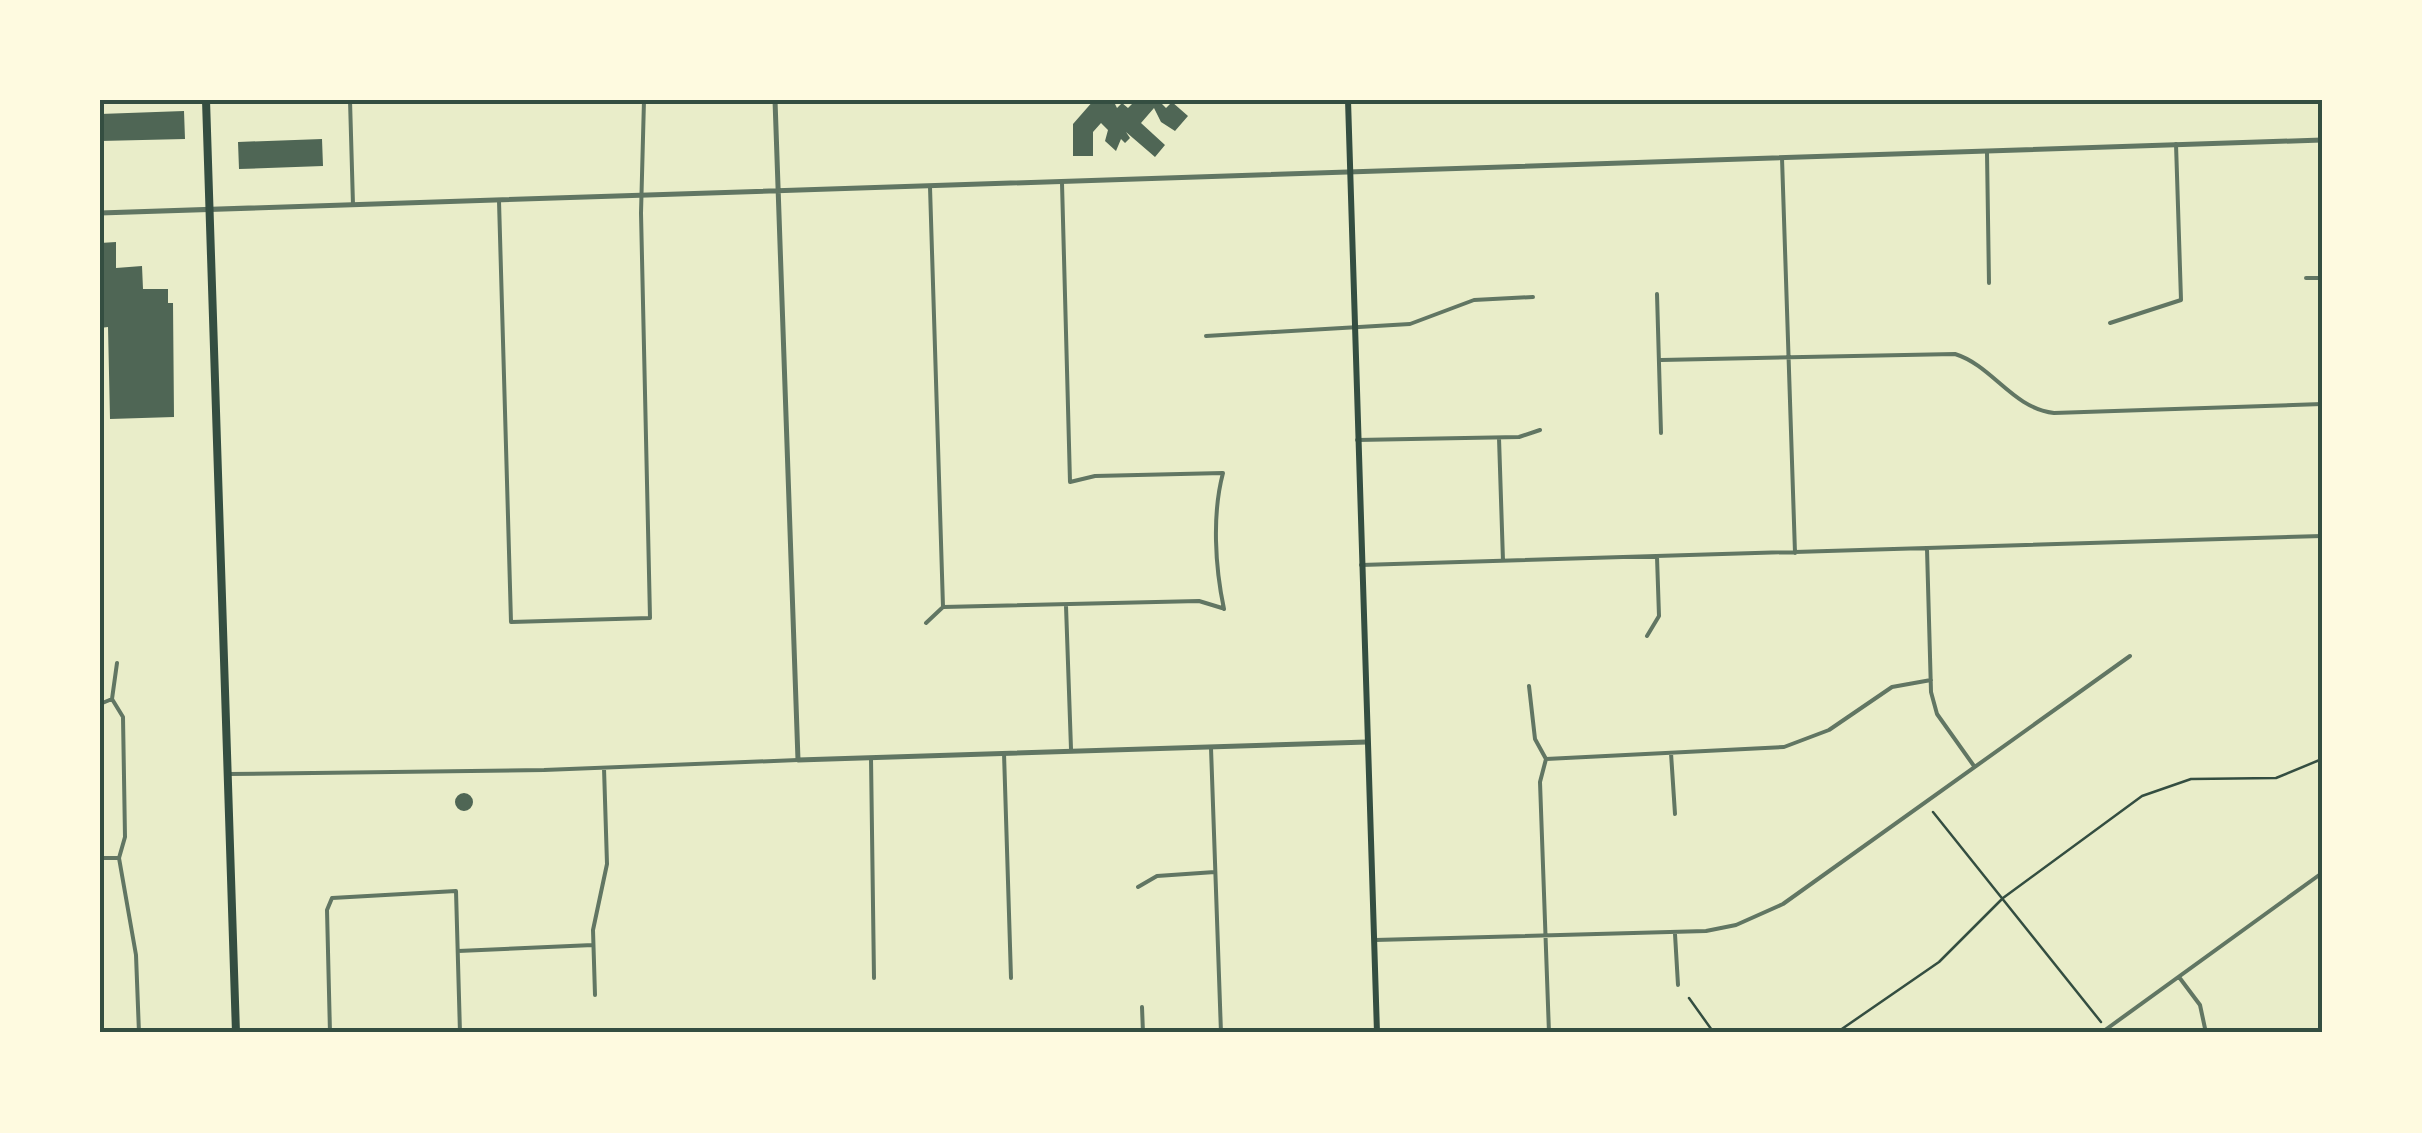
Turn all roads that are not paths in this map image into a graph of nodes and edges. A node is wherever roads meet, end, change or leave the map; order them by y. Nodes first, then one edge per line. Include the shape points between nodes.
1 (206, 100) edge
2 (350, 100) edge
3 (644, 100) edge
4 (775, 100) edge
5 (1348, 100) edge
6 (2322, 140) edge
7 (2176, 144) junction
8 (1987, 151) junction
9 (1782, 158) junction
10 (1350, 173) junction
11 (1062, 183) junction
12 (930, 187) junction
13 (779, 192) junction
14 (642, 196) junction
15 (500, 201) junction
16 (354, 206) junction
17 (210, 210) junction
18 (100, 213) edge
19 (2306, 278) dead end
20 (2322, 278) edge
21 (1989, 283) dead end
22 (1656, 294) dead end
23 (1533, 297) dead end
24 (2110, 323) dead end
25 (1354, 328) junction
26 (1206, 336) dead end
27 (1788, 356) junction
28 (1660, 360) junction
29 (2322, 404) edge
30 (1540, 430) dead end
31 (1661, 434) dead end
32 (1499, 438) junction
33 (1357, 440) junction
34 (2322, 536) edge
35 (1927, 549) junction
36 (1794, 553) junction
37 (1657, 557) junction
38 (1503, 561) junction
39 (1361, 565) junction
40 (1066, 606) junction
41 (943, 607) junction
42 (926, 624) dead end
43 (1647, 636) dead end
44 (2130, 656) dead end
45 (118, 662) dead end
46 (1931, 680) junction
47 (1529, 686) dead end
48 (112, 699) junction
49 (100, 704) edge
50 (1367, 742) junction
51 (1212, 746) junction
52 (1070, 749) junction
53 (1004, 752) junction
54 (1671, 753) junction
55 (871, 757) junction
56 (1546, 759) junction
57 (798, 760) junction
58 (1974, 766) junction
59 (604, 768) junction
60 (228, 774) junction
61 (1675, 814) dead end
62 (100, 858) edge
63 (120, 858) junction
64 (1216, 872) junction
65 (2320, 875) edge
66 (2322, 883) edge
67 (1138, 887) dead end
68 (1675, 934) junction
69 (1546, 938) junction
70 (1374, 940) junction
71 (593, 944) junction
72 (458, 951) junction
73 (2179, 977) junction
74 (874, 978) dead end
75 (1012, 978) dead end
76 (1678, 985) dead end
77 (595, 996) dead end
78 (1142, 1008) dead end
79 (1221, 1032) edge
80 (139, 1033) edge
81 (236, 1033) edge
82 (330, 1033) edge
83 (460, 1033) edge
84 (1142, 1033) edge
85 (1178, 1033) edge
86 (1377, 1033) edge
87 (1549, 1033) edge
88 (2102, 1033) edge
89 (2206, 1033) edge

1 - 17 highway
2 - 16 street
3 - 14 street
4 - 13 street
5 - 10 main road
6 - 7 street
7 - 8 street
7 - 24 street via 2181,300
8 - 9 street
8 - 21 street
9 - 10 street
9 - 27 street
10 - 11 street
10 - 25 main road
11 - 12 street
11 - 40 street via 1070,482 1223,472 1217,495 1224,609 1200,601
12 - 13 street
12 - 41 street
13 - 14 street
13 - 57 street
14 - 15 street
14 - 15 street via 650,618 510,622
15 - 16 street
16 - 17 street
17 - 18 street
17 - 60 highway
19 - 20 street
22 - 28 street
23 - 25 street via 1474,300 1410,324
25 - 26 street
25 - 33 main road
27 - 28 street
27 - 29 street via 1955,354 2026,405 2054,412
27 - 36 street
28 - 31 street
30 - 32 street
32 - 33 street
32 - 38 street
33 - 39 main road
34 - 35 street
35 - 36 street
35 - 46 street
36 - 37 street
37 - 38 street
37 - 43 street via 1659,616
38 - 39 street
39 - 50 main road
40 - 41 street
40 - 52 street
41 - 42 street
44 - 58 street
45 - 48 street
46 - 54 street via 1892,687 1801,742
46 - 58 street via 1937,714
47 - 56 street via 1535,739
48 - 49 street
48 - 63 street via 122,718 126,837
50 - 51 street
50 - 70 main road
51 - 52 street
51 - 64 street
52 - 53 street
53 - 55 street
53 - 75 street
54 - 56 street
54 - 61 street
55 - 57 street
55 - 74 street
56 - 69 street via 1540,782
57 - 59 street
58 - 68 street via 1784,904 1736,925
59 - 60 street
59 - 71 street via 606,864
60 - 81 highway
62 - 63 street
63 - 80 street via 136,955
64 - 67 street via 1157,876
64 - 79 street
65 - 66 street
65 - 73 street
68 - 69 street
68 - 76 street
69 - 70 street
69 - 87 street
70 - 86 main road
71 - 72 street
71 - 77 street
72 - 82 street via 456,891 340,896 329,902
72 - 83 street
73 - 88 street
73 - 89 street via 2200,1006
78 - 84 street
79 - 85 street

